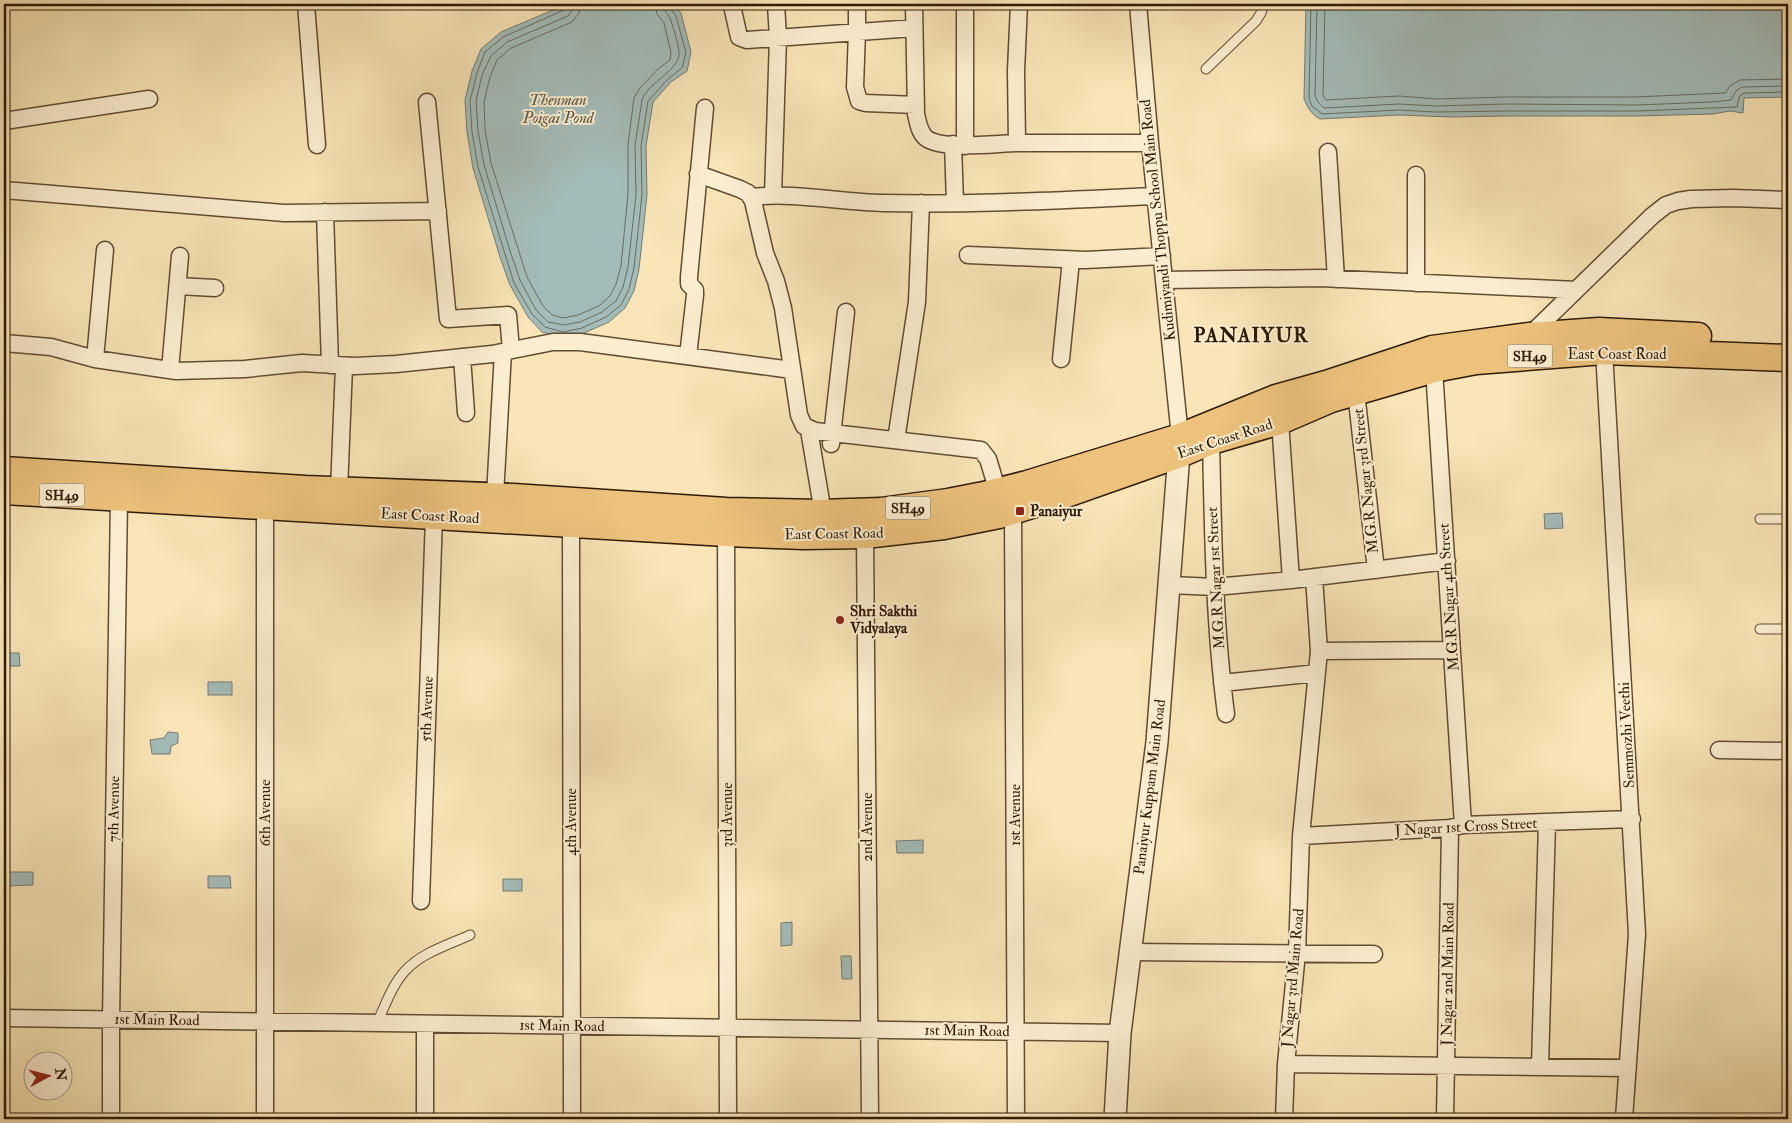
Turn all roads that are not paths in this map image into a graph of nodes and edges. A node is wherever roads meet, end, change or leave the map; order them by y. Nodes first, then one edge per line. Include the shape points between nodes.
1 (306, 4) edge
2 (776, 4) edge
3 (857, 4) edge
4 (914, 4) edge
5 (965, 4) edge
6 (1019, 4) edge
7 (1138, 4) edge
8 (1264, 4) edge
9 (734, 10) dead end
10 (914, 28) junction
11 (857, 31) junction
12 (778, 38) junction
13 (1206, 68) dead end
14 (148, 99) dead end
15 (427, 102) dead end
16 (916, 105) junction
17 (705, 108) dead end
18 (4, 121) edge
19 (1017, 143) junction
20 (1150, 143) junction
21 (317, 145) dead end
22 (959, 145) junction
23 (1328, 152) dead end
24 (698, 174) junction
25 (1416, 175) dead end
26 (4, 190) edge
27 (772, 194) junction
28 (1155, 196) junction
29 (751, 197) junction
30 (1788, 200) edge
31 (921, 203) junction
32 (955, 203) junction
33 (438, 210) junction
34 (325, 212) junction
35 (105, 250) dead end
36 (968, 255) dead end
37 (180, 256) dead end
38 (1162, 256) junction
39 (1071, 260) junction
40 (1336, 279) junction
41 (1164, 280) junction
42 (1416, 283) junction
43 (178, 286) junction
44 (215, 288) dead end
45 (1576, 290) junction
46 (846, 312) dead end
47 (1529, 336) junction
48 (1788, 341) edge
49 (4, 343) edge
50 (507, 351) junction
51 (1604, 351) junction
52 (688, 356) junction
53 (462, 357) junction
54 (1788, 358) edge
55 (95, 359) junction
56 (1060, 359) dead end
57 (337, 366) junction
58 (1434, 369) junction
59 (170, 370) junction
60 (792, 370) junction
61 (1356, 392) junction
62 (466, 413) dead end
63 (1280, 421) junction
64 (809, 430) junction
65 (832, 439) junction
66 (896, 440) junction
67 (1211, 441) junction
68 (1180, 445) junction
69 (4, 470) edge
70 (339, 490) junction
71 (4, 491) edge
72 (494, 496) junction
73 (304, 498) junction
74 (119, 499) junction
75 (1006, 501) junction
76 (265, 506) junction
77 (823, 513) junction
78 (434, 516) junction
79 (1760, 519) dead end
80 (1788, 519) edge
81 (726, 522) junction
82 (571, 524) junction
83 (865, 535) junction
84 (1446, 561) junction
85 (1376, 570) junction
86 (1314, 577) junction
87 (1291, 580) junction
88 (1170, 585) junction
89 (1215, 587) junction
90 (1760, 628) dead end
91 (1788, 629) edge
92 (1452, 650) junction
93 (1320, 651) junction
94 (1317, 673) junction
95 (1222, 683) junction
96 (1226, 714) dead end
97 (1719, 750) dead end
98 (1788, 751) edge
99 (1632, 819) junction
100 (1547, 823) junction
101 (1457, 827) junction
102 (1301, 836) junction
103 (421, 901) dead end
104 (470, 935) dead end
105 (1130, 952) junction
106 (1298, 953) junction
107 (1374, 954) dead end
108 (4, 1018) edge
109 (111, 1020) junction
110 (265, 1022) junction
111 (377, 1023) junction
112 (425, 1024) junction
113 (572, 1026) junction
114 (727, 1028) junction
115 (868, 1029) junction
116 (1016, 1031) junction
117 (1120, 1032) junction
118 (1286, 1064) junction
119 (1446, 1065) junction
120 (1540, 1066) junction
121 (1628, 1068) junction
122 (111, 1119) edge
123 (265, 1119) edge
124 (425, 1119) edge
125 (572, 1119) edge
126 (728, 1119) edge
127 (870, 1119) edge
128 (1016, 1119) edge
129 (1115, 1119) edge
130 (1284, 1119) edge
131 (1445, 1119) edge
132 (1624, 1119) edge

1 - 21 street
2 - 12 street
3 - 11 street
4 - 10 street
5 - 22 street
6 - 19 street
7 - 20 street, Kudimiyandi Thoppu School Main Road
8 - 13 lane via 1256,21
9 - 12 street via 739,38
10 - 11 street
10 - 16 street
11 - 12 street
11 - 16 street via 855,87 859,101
12 - 27 street
14 - 18 street
15 - 33 street
16 - 22 street via 920,130 926,138 937,143
17 - 24 street
19 - 20 street
19 - 22 street
20 - 28 street, Kudimiyandi Thoppu School Main Road
22 - 32 street
23 - 40 street
24 - 29 street via 740,189
24 - 52 street via 689,280 695,295
25 - 42 street
26 - 34 street via 269,212
27 - 29 street
27 - 31 street
28 - 32 street
28 - 38 street, Kudimiyandi Thoppu School Main Road
29 - 60 street via 783,308
30 - 45 street via 1691,199 1672,203 1652,216
31 - 32 street
31 - 66 street via 917,302
33 - 34 street
33 - 50 street via 448,319 508,315
34 - 57 street
35 - 55 street
36 - 39 street
37 - 43 street
38 - 39 street
38 - 41 street, Kudimiyandi Thoppu School Main Road
39 - 56 street
40 - 41 street
40 - 42 street
41 - 68 street, Kudimiyandi Thoppu School Main Road
42 - 45 street
43 - 44 street
43 - 59 street
45 - 47 street
46 - 65 street
47 - 48 main road, East Coast Road / SH49 via 1599,331
47 - 68 main road, East Coast Road / SH49 via 1432,349 1276,398
49 - 55 street via 51,347
50 - 52 street via 548,343 580,342
50 - 53 street
50 - 72 street
51 - 54 main road, East Coast Road / SH49
51 - 58 main road, East Coast Road / SH49 via 1476,361
51 - 99 street, Semmozhi Veethi
52 - 60 street
53 - 57 street
53 - 62 street
55 - 59 street
57 - 59 street via 302,364
57 - 70 street
58 - 61 main road, East Coast Road / SH49
58 - 84 street, M.G.R Nagar 4th Street
60 - 64 street via 799,415
61 - 63 main road, East Coast Road / SH49
61 - 85 street, M.G.R Nagar 3rd Street
63 - 67 main road, East Coast Road / SH49
63 - 87 street
64 - 65 street
64 - 77 street
65 - 66 street
66 - 75 street, 1st Avenue via 981,450
67 - 68 main road, East Coast Road / SH49
67 - 89 street, M.G.R Nagar 1st Street
68 - 75 main road, East Coast Road / SH49
68 - 88 street, Panaiyur Kuppam Main Road
69 - 73 main road, East Coast Road / SH49
70 - 72 main road, East Coast Road / SH49
70 - 73 main road, East Coast Road / SH49
71 - 74 main road, East Coast Road / SH49
72 - 81 main road, East Coast Road / SH49
73 - 76 main road, East Coast Road / SH49
73 - 78 main road, East Coast Road / SH49
74 - 76 main road, East Coast Road / SH49
74 - 109 street, 7th Avenue
75 - 77 main road, East Coast Road / SH49
75 - 83 main road, East Coast Road / SH49 via 944,526
75 - 116 street, 1st Avenue
76 - 110 street, 6th Avenue
77 - 81 main road, East Coast Road / SH49
78 - 82 main road, East Coast Road / SH49
78 - 103 street, 5th Avenue
79 - 80 lane
81 - 82 main road, East Coast Road / SH49
81 - 83 main road, East Coast Road / SH49 via 804,536
81 - 114 street, 3rd Avenue
82 - 113 street, 4th Avenue
83 - 115 street, 2nd Avenue
84 - 85 street
84 - 92 street, M.G.R Nagar 4th Street
85 - 86 street
86 - 87 street
86 - 93 street, J Nagar 3rd Main Road
87 - 89 street
88 - 89 street
88 - 105 street, Panaiyur Kuppam Main Road via 1157,742
89 - 95 street, M.G.R Nagar 1st Street
90 - 91 lane
92 - 93 street
92 - 101 street, M.G.R Nagar 4th Street
93 - 94 street, J Nagar 3rd Main Road
94 - 95 street
94 - 102 street, J Nagar 3rd Main Road
95 - 96 street, M.G.R Nagar 1st Street
97 - 98 street
99 - 100 street, J Nagar 1st Cross Street
99 - 121 street, Semmozhi Veethi via 1637,934
100 - 101 street, J Nagar 1st Cross Street
100 - 120 street
101 - 102 street, J Nagar 1st Cross Street
101 - 119 street, J Nagar 2nd Main Road
102 - 106 street, J Nagar 3rd Main Road
104 - 111 lane via 427,954 404,971
105 - 106 street
105 - 117 street, Panaiyur Kuppam Main Road
106 - 107 street
106 - 118 street, J Nagar 3rd Main Road
108 - 109 street, 1st Main Road
109 - 110 street, 1st Main Road
109 - 122 street, 7th Avenue
110 - 111 street, 1st Main Road
110 - 123 street, 6th Avenue
111 - 112 street, 1st Main Road
112 - 113 street, 1st Main Road
112 - 124 street
113 - 114 street, 1st Main Road
113 - 125 street, 4th Avenue
114 - 115 street, 1st Main Road
114 - 126 street, 3rd Avenue
115 - 116 street, 1st Main Road
115 - 127 street, 2nd Avenue
116 - 117 street, 1st Main Road
116 - 128 street, 1st Avenue
117 - 129 street, Panaiyur Kuppam Main Road
118 - 119 street
118 - 130 street, J Nagar 3rd Main Road
119 - 120 street
119 - 131 street, J Nagar 2nd Main Road
120 - 121 street
121 - 132 street, Semmozhi Veethi

